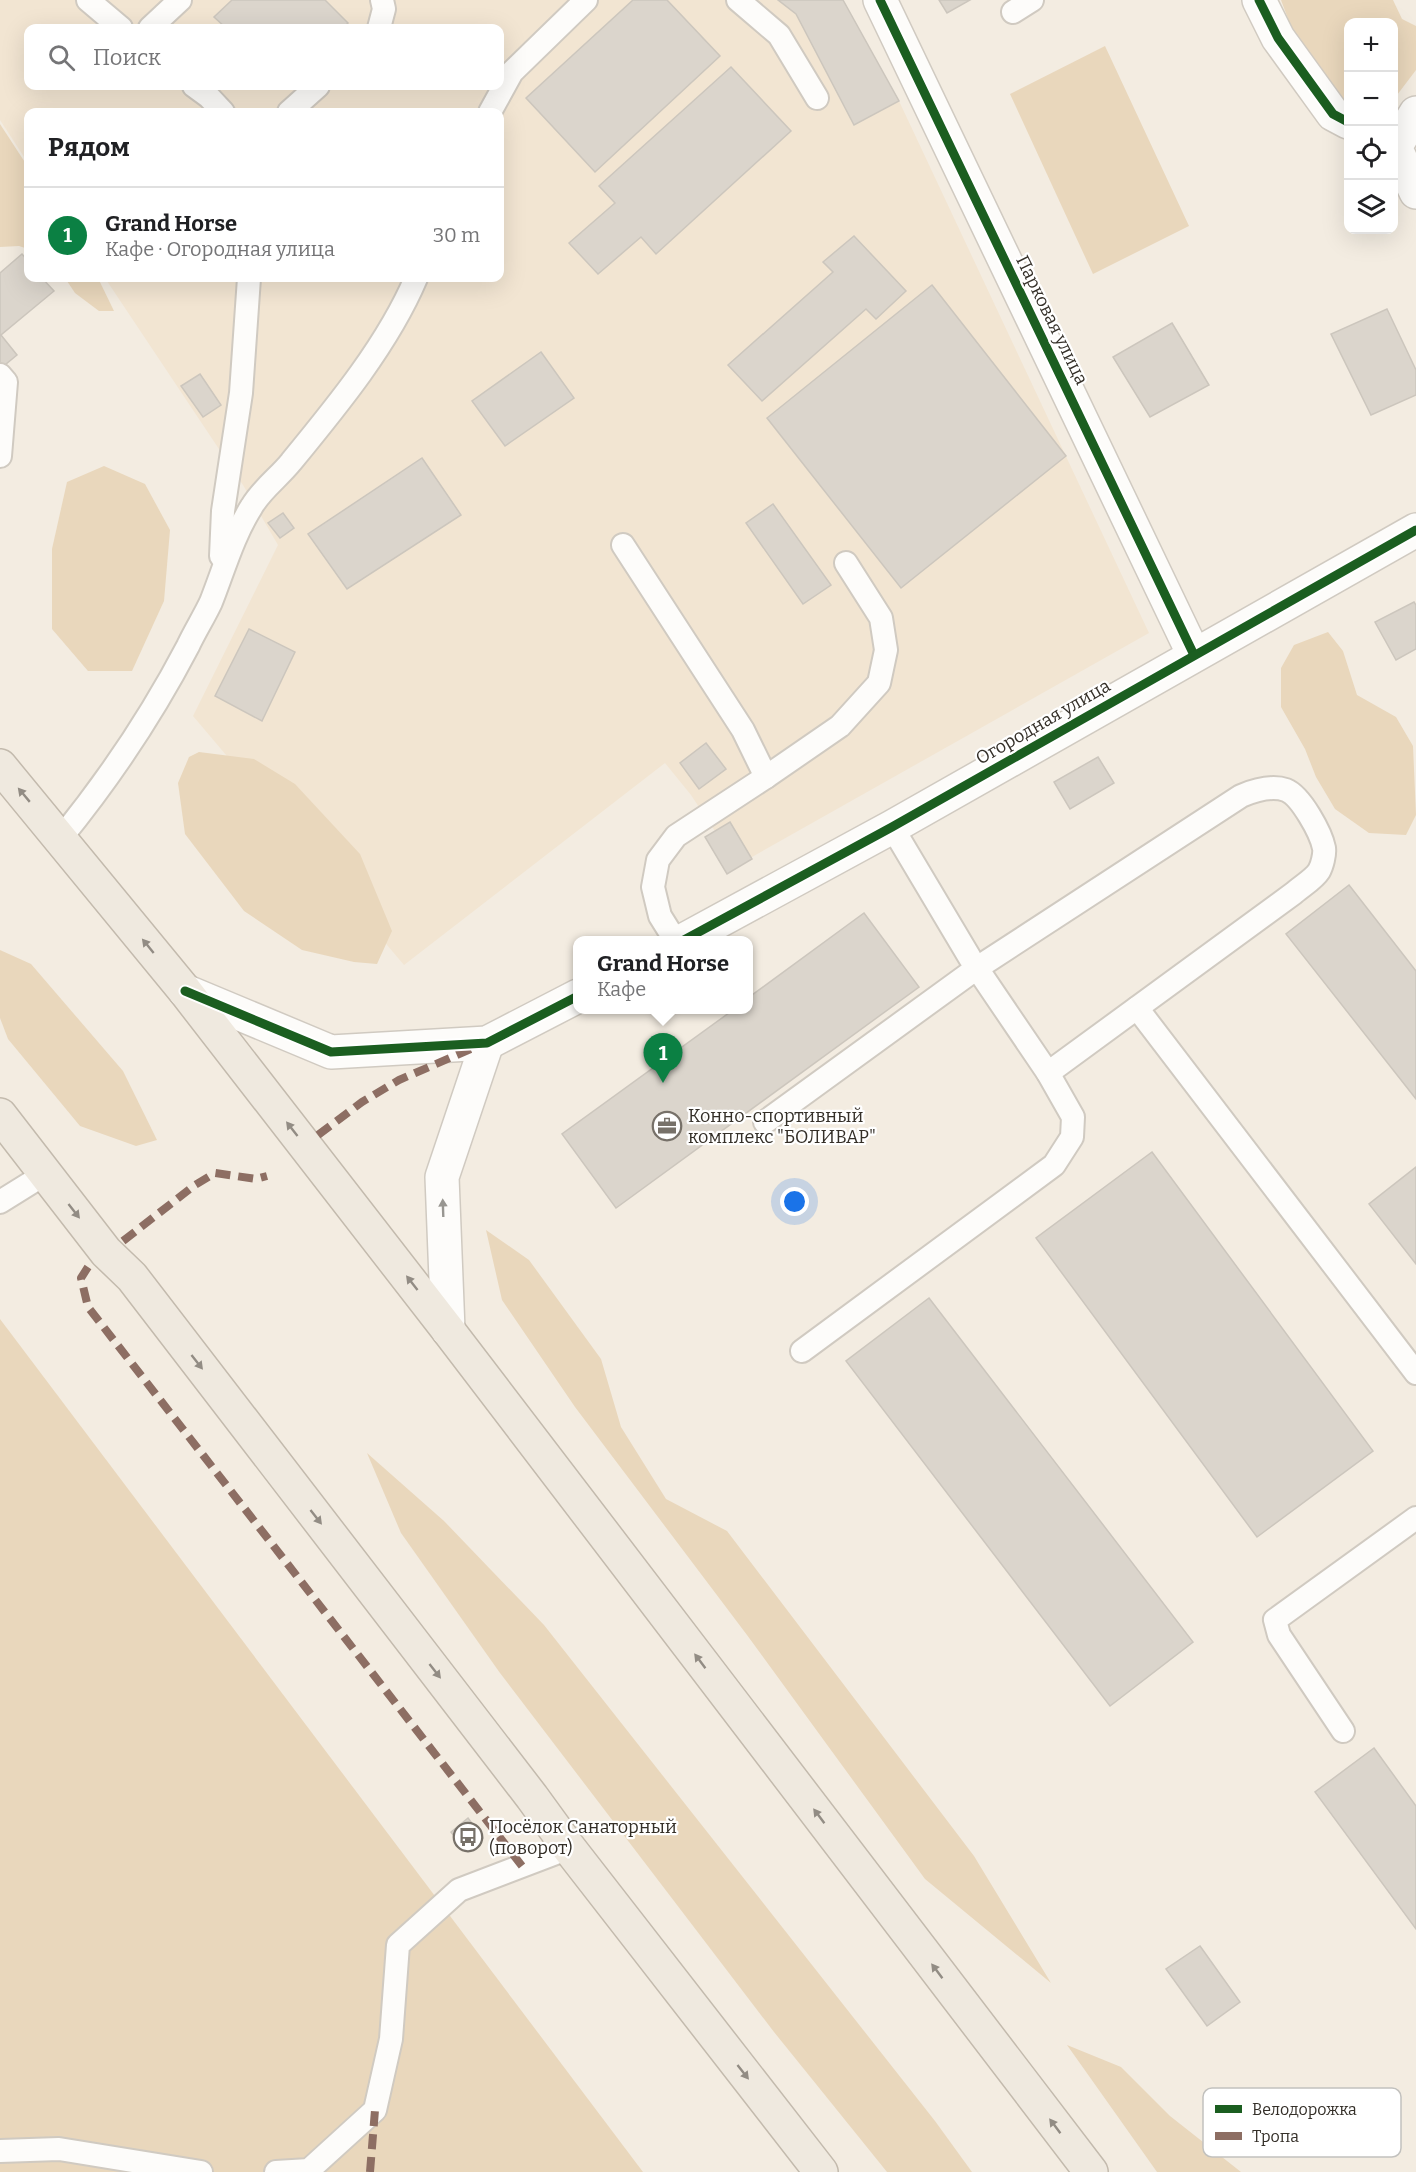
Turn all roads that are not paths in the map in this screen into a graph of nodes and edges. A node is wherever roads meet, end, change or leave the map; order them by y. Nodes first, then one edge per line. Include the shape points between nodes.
1 (88, 0) edge
2 (180, 0) edge
3 (382, 0) edge
4 (586, 0) edge
5 (738, 0) edge
6 (880, 0) edge
7 (1032, 0) edge
8 (1259, 0) edge
9 (1013, 12) dead end
10 (116, 24) edge
11 (154, 24) edge
12 (381, 24) edge
13 (504, 87) edge
14 (199, 90) edge
15 (314, 90) edge
16 (502, 90) edge
17 (817, 98) dead end
18 (219, 108) edge
19 (293, 108) edge
20 (492, 108) edge
21 (1416, 112) edge
22 (1344, 120) edge
23 (1398, 140) edge
24 (1398, 154) edge
25 (1416, 192) edge
26 (249, 282) edge
27 (414, 282) edge
28 (0, 375) edge
29 (0, 456) edge
30 (1416, 530) edge
31 (623, 544) dead end
32 (846, 563) dead end
33 (220, 573) junction
34 (1194, 655) junction
35 (0, 766) edge
36 (766, 777) junction
37 (892, 827) junction
38 (60, 839) junction
39 (672, 936) edge
40 (691, 936) edge
41 (977, 968) junction
42 (185, 991) junction
43 (573, 999) edge
44 (1137, 1008) junction
45 (487, 1042) junction
46 (1048, 1073) junction
47 (0, 1115) edge
48 (765, 1122) dead end
49 (45, 1174) junction
50 (0, 1202) edge
51 (448, 1330) junction
52 (802, 1351) dead end
53 (1416, 1373) edge
54 (1416, 1518) edge
55 (1344, 1731) dead end
56 (569, 1848) junction
57 (0, 2151) edge
58 (201, 2172) edge
59 (276, 2172) edge
60 (821, 2172) edge
61 (1091, 2172) edge

1 - 10 lane
2 - 11 lane
3 - 12 lane
4 - 13 lane via 512,72
5 - 17 lane via 779,35
6 - 34 street, Парковая улица
7 - 9 lane
8 - 22 street via 1278,38 1333,114
14 - 18 lane
15 - 19 lane
16 - 20 lane
21 - 23 street
24 - 25 street
26 - 33 lane via 241,393 223,511
27 - 33 lane via 406,302 349,391 254,503
28 - 29 lane via 6,382
30 - 34 street, Огородная улица
31 - 36 lane via 743,730
32 - 36 lane via 881,618 886,650 879,683 840,726
33 - 38 lane via 211,602 164,690 129,747
34 - 37 street, Огородная улица
38 -> 35 highway
36 - 39 lane via 675,836 658,860 653,887 660,916
37 - 40 street, Огородная улица
37 - 41 lane
42 -> 38 highway
41 - 44 lane via 1241,796 1256,790 1288,791 1298,799 1318,832 1325,851 1319,872
41 - 46 lane
41 - 48 lane
42 - 45 street via 331,1052
51 -> 42 highway
43 - 45 street
44 - 46 lane
44 - 53 lane
51 -> 45 street via 442,1177
46 - 52 lane via 1073,1117 1072,1137 1054,1165
47 - 49 highway
49 - 50 lane
49 -> 56 highway via 139,1287
61 -> 51 highway
54 - 55 lane via 1275,1620 1279,1635
56 - 59 lane via 459,1890 398,1945 391,2038 375,2110 309,2170
56 -> 60 highway
57 - 58 lane via 59,2149

